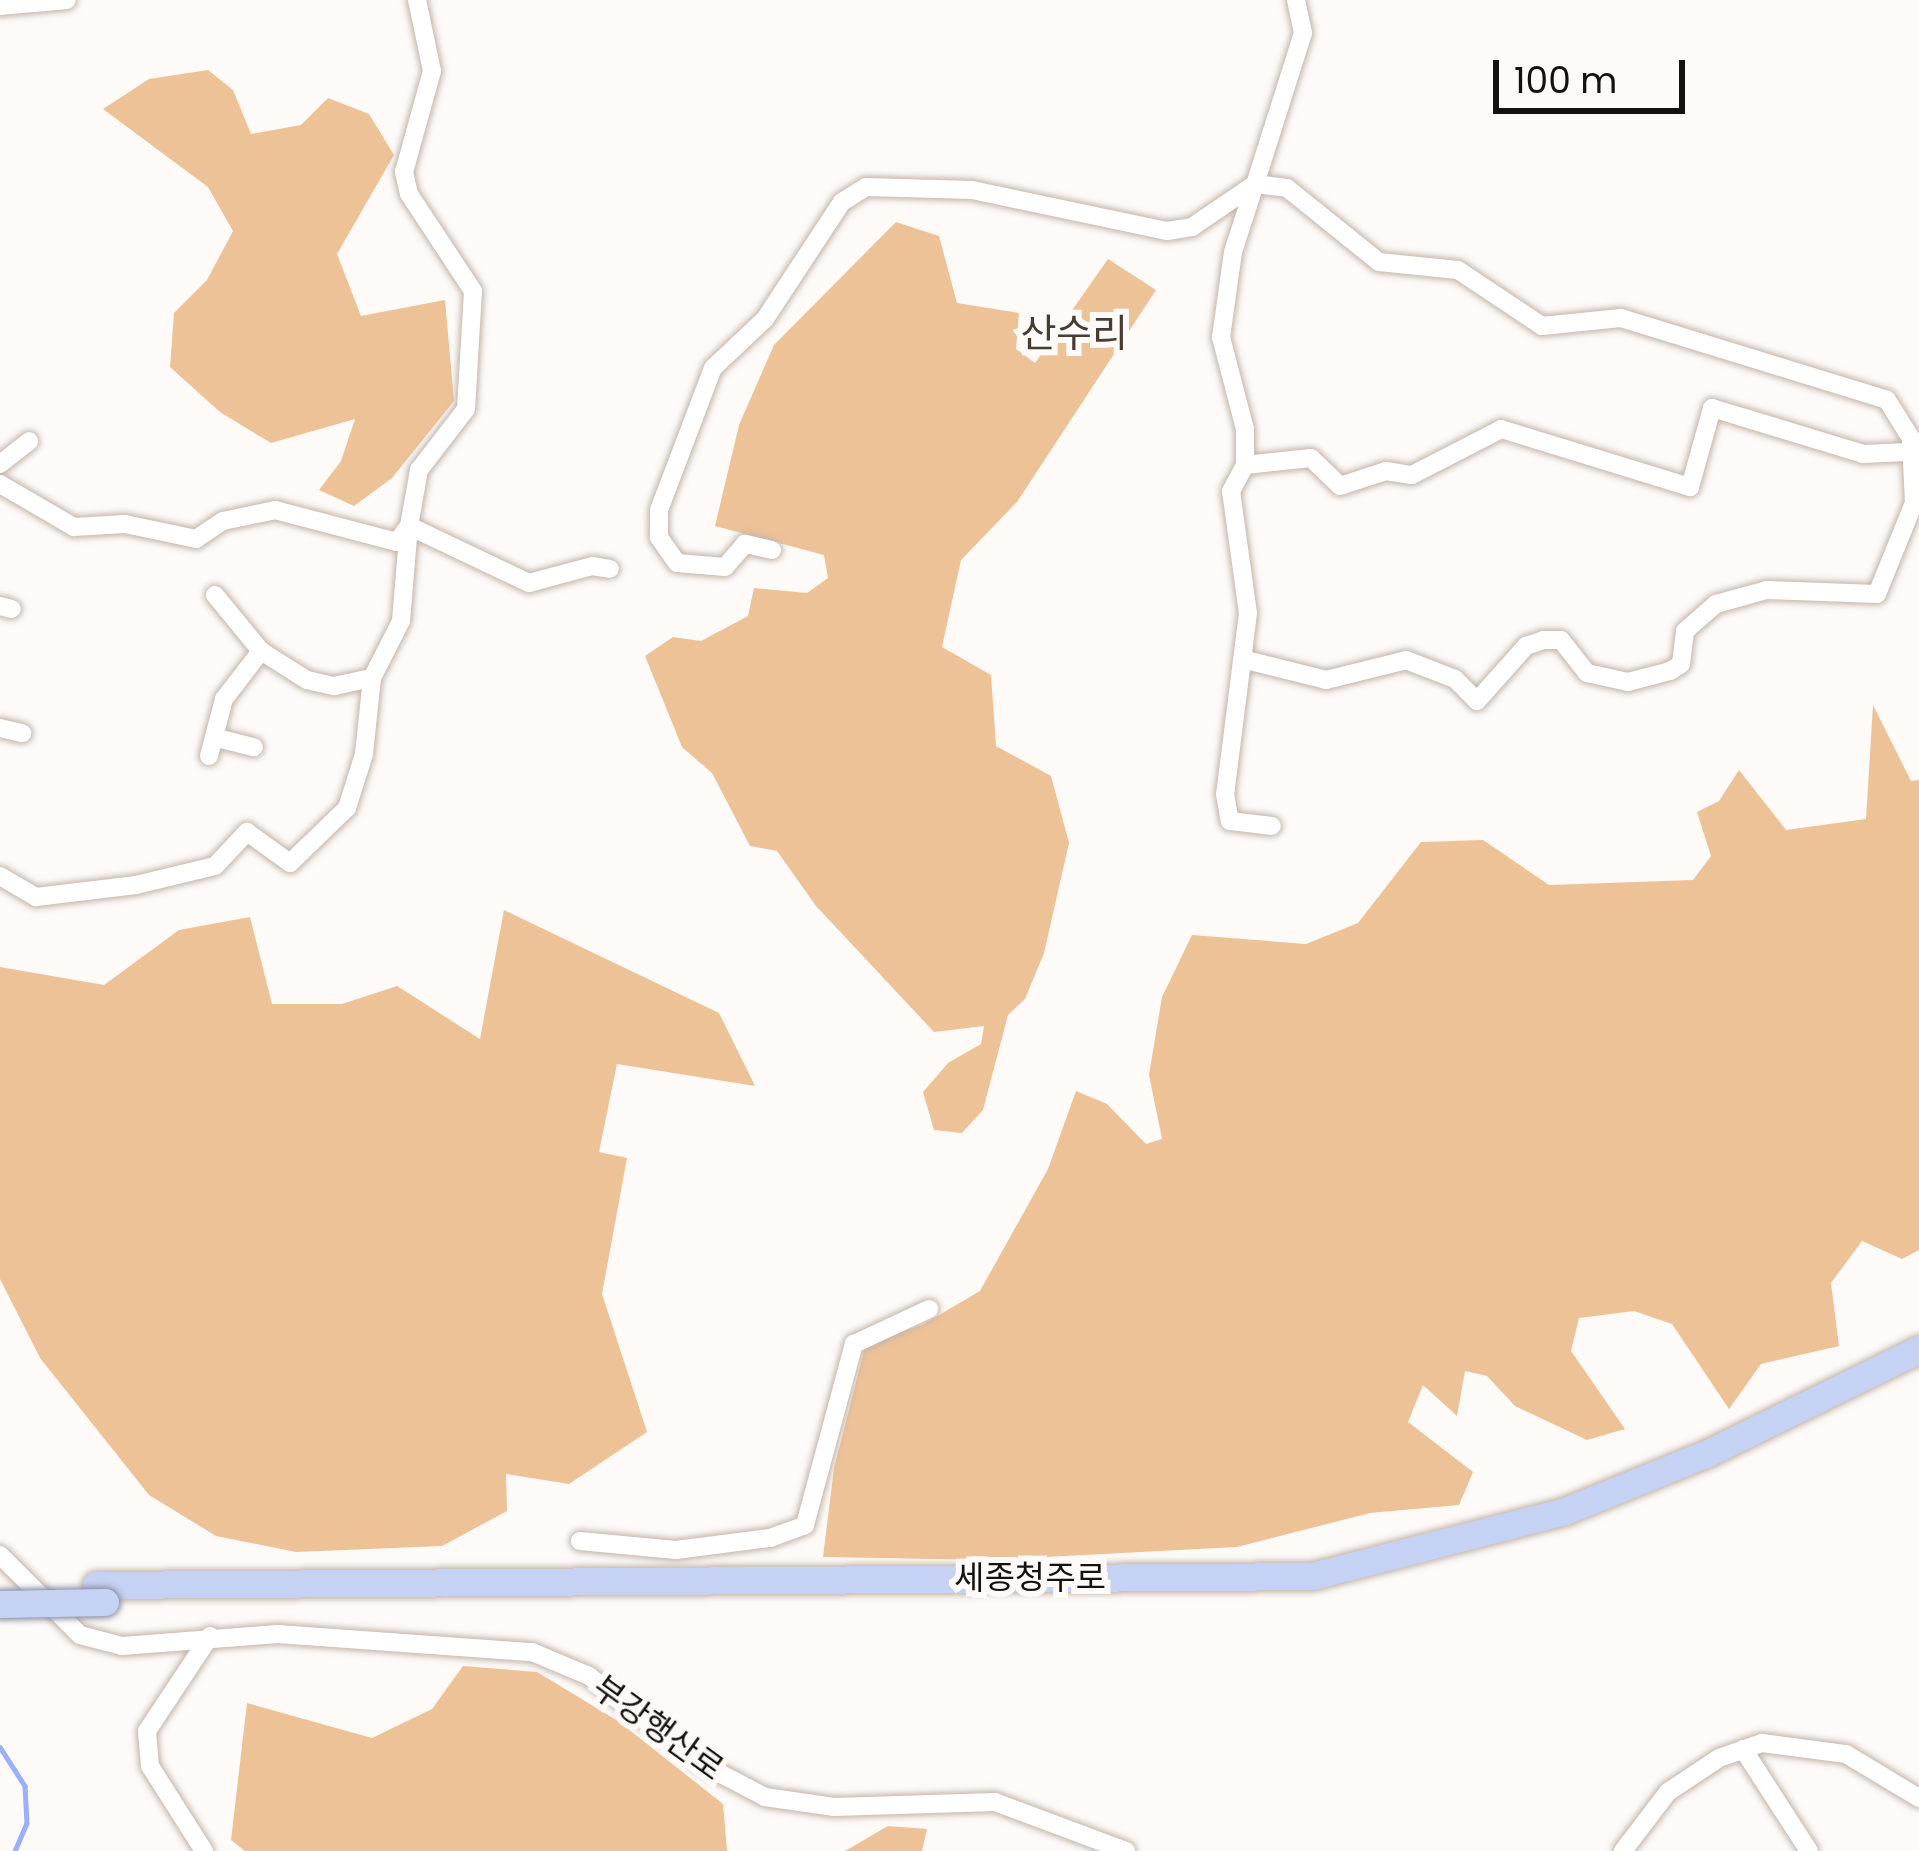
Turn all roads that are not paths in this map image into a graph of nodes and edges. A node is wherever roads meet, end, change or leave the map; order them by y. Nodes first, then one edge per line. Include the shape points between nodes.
1 (67, 0) edge
2 (417, 0) edge
3 (1297, 0) edge
4 (0, 6) edge
5 (1255, 184) junction
6 (29, 442) dead end
7 (1912, 448) edge
8 (0, 464) edge
9 (1245, 465) junction
10 (0, 484) edge
11 (409, 526) junction
12 (772, 550) dead end
13 (610, 569) dead end
14 (215, 595) dead end
15 (261, 651) junction
16 (1246, 660) junction
17 (372, 678) junction
18 (0, 728) edge
19 (22, 734) dead end
20 (254, 747) dead end
21 (1272, 826) dead end
22 (0, 876) edge
23 (928, 1309) dead end
24 (1919, 1349) edge
25 (1919, 1366) edge
26 (580, 1541) dead end
27 (0, 1555) edge
28 (0, 1587) edge
29 (100, 1593) junction
30 (0, 1604) edge
31 (210, 1636) junction
32 (1743, 1749) junction
33 (1919, 1798) edge
34 (204, 1851) edge
35 (1126, 1851) edge
36 (1623, 1851) edge
37 (1809, 1851) edge

1 - 4 street
2 - 11 street via 432,70 404,172 409,194 473,291 466,409 419,470
3 - 5 street via 1303,33
5 - 7 street via 1287,188 1379,262 1458,270 1542,326 1621,318 1888,400
5 - 9 street via 1233,253 1221,338 1242,405
5 - 12 street via 1192,227 1167,231 972,190 866,188 842,202 765,319 713,368 659,510 658,536 677,563 698,571 725,567 745,544
6 - 8 street
7 - 9 street via 1863,454 1712,408 1690,487 1501,429 1412,475 1386,471 1340,486 1311,458
7 - 16 street via 1914,503 1877,595 1785,589 1716,604 1685,631 1681,664 1670,671 1628,682 1587,674 1561,640 1543,640 1526,646 1477,701 1455,679 1406,660 1326,680
9 - 16 street via 1231,491 1246,591
10 - 11 street via 74,526 125,524 180,540 275,510 397,542
11 - 13 street via 529,583 592,566
11 - 17 street via 401,621
14 - 15 street
15 - 17 street via 320,683
15 - 20 street via 224,700 213,747
16 - 21 street via 1226,743 1225,794 1231,821
17 - 22 street via 364,754 347,808 290,863 247,832 215,866 136,885 36,897
18 - 19 street
23 - 26 street via 854,1344 805,1525 770,1538 676,1550
24 - 29 highway, 세종청주로 via 1708,1453 1565,1511 1312,1576
25 - 29 highway, 세종청주로 via 1556,1532 1343,1586 1174,1596
27 - 31 street, 부강행산로 via 80,1635 122,1646
28 - 29 highway
29 - 30 highway, bridge
31 - 34 street via 147,1731 150,1766
31 - 35 street, 부강행산로 via 532,1652 589,1676 700,1763 764,1797 834,1807 995,1802
32 - 33 street via 1817,1746 1875,1768
32 - 36 street via 1668,1792
32 - 37 street

